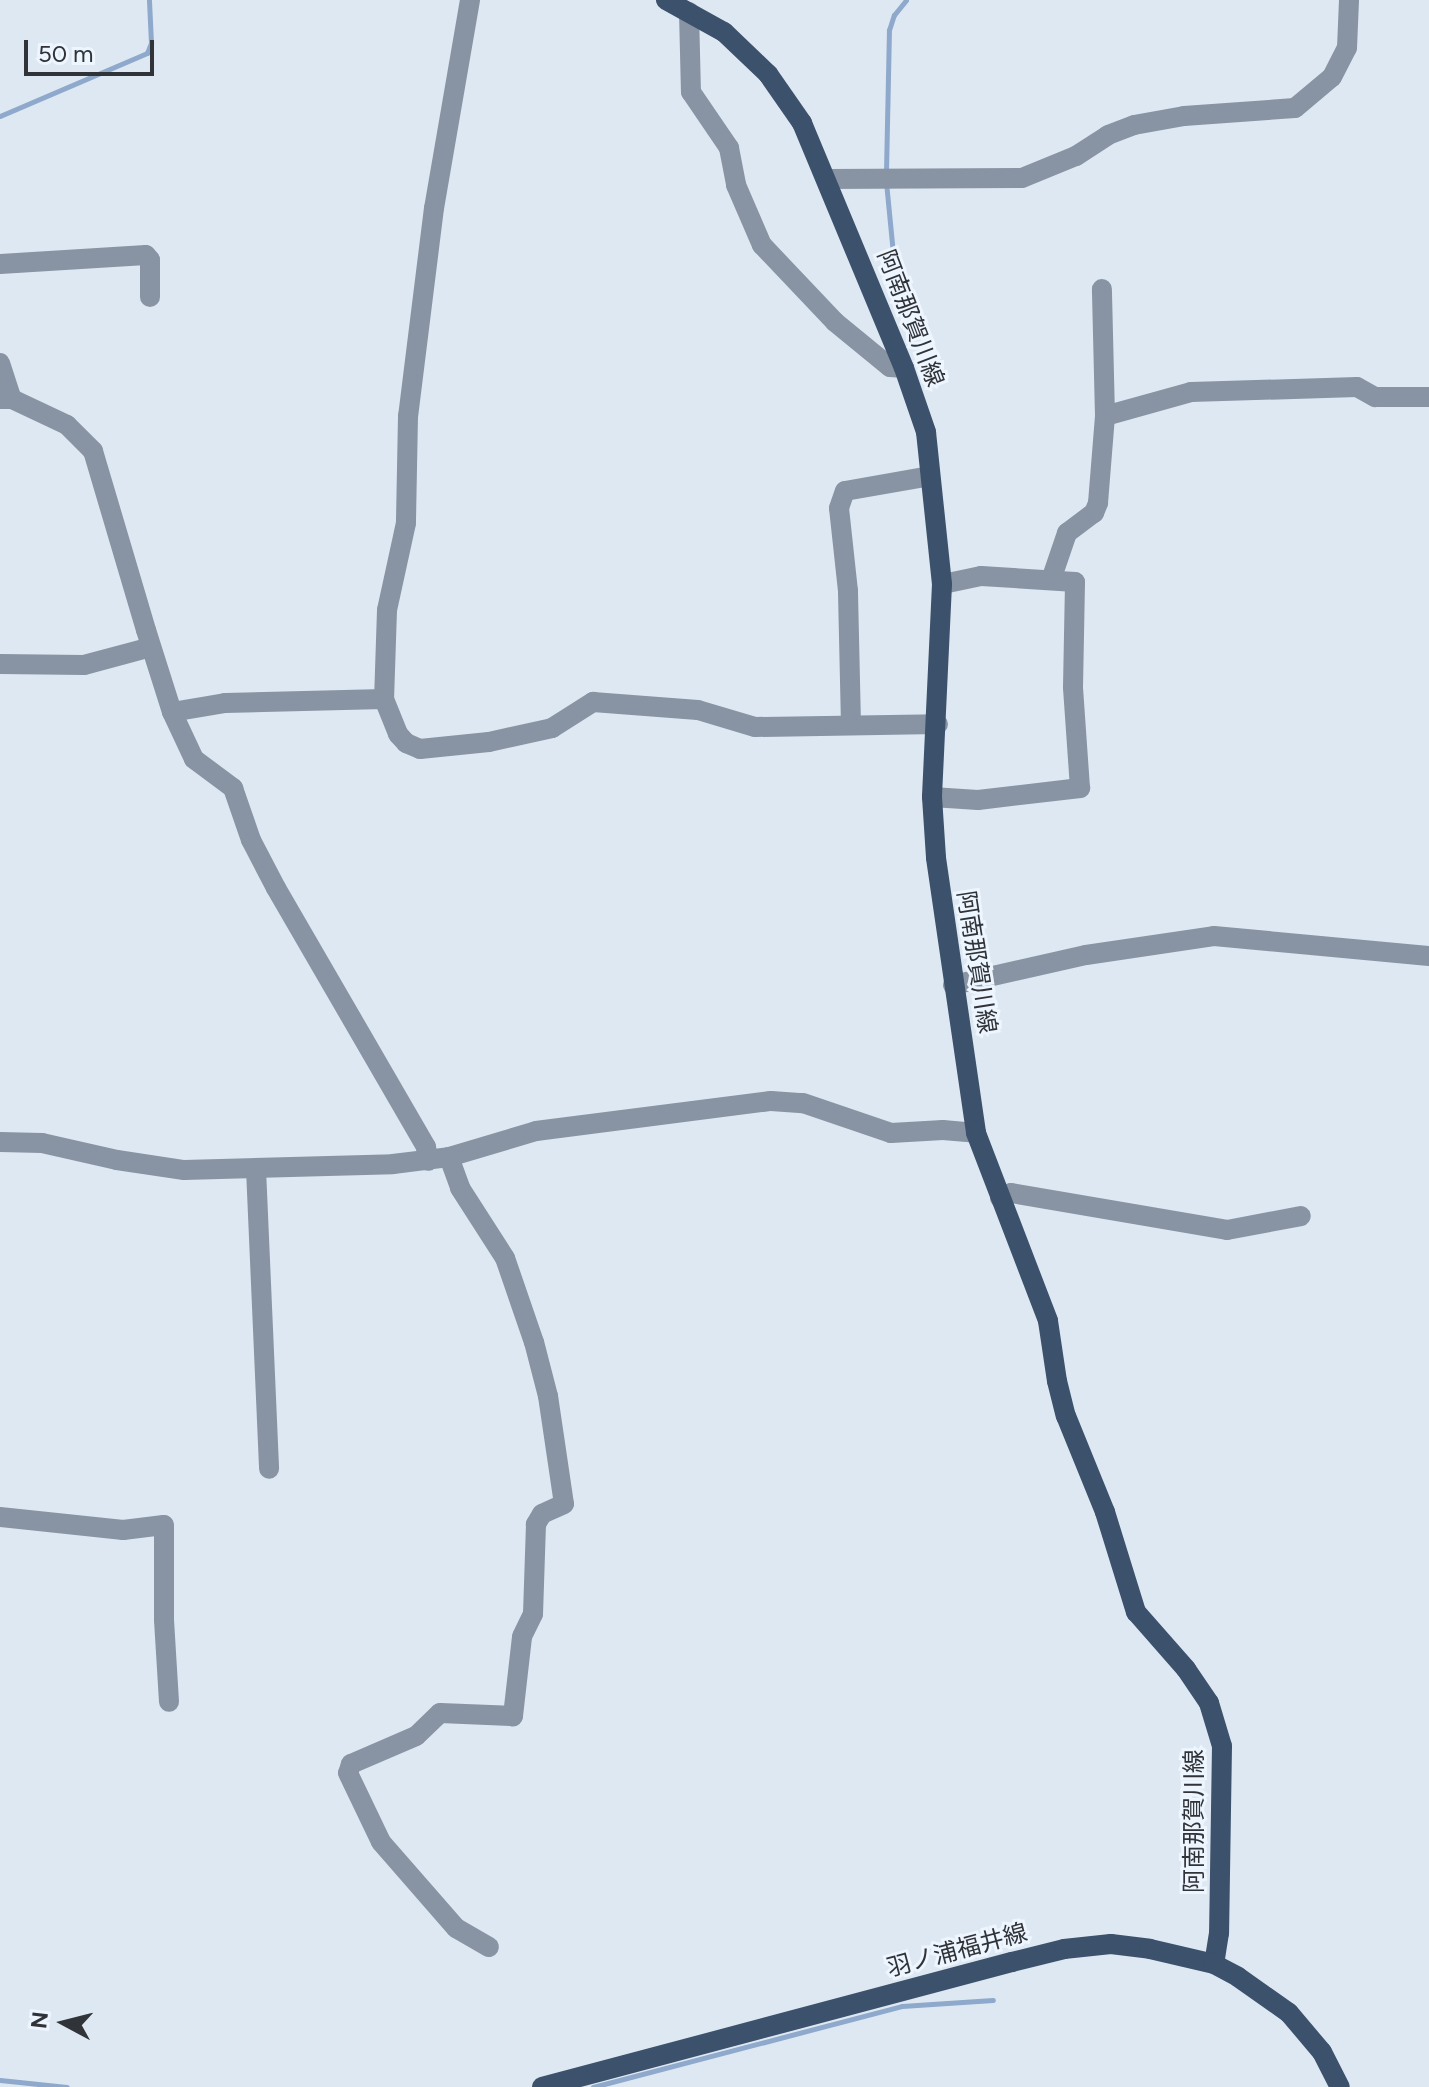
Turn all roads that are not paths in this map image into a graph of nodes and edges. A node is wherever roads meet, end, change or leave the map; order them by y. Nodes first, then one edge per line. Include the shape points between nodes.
1 (470, 0) edge
2 (666, 0) edge
3 (1349, 0) edge
4 (689, 12) junction
5 (827, 179) junction
6 (0, 264) edge
7 (1102, 289) dead end
8 (150, 297) dead end
9 (0, 363) edge
10 (904, 368) junction
11 (1429, 397) edge
12 (6, 399) edge
13 (1105, 416) junction
14 (930, 476) junction
15 (1051, 580) junction
16 (942, 584) junction
17 (151, 647) junction
18 (0, 664) edge
19 (384, 699) junction
20 (172, 712) junction
21 (938, 724) junction
22 (851, 725) junction
23 (932, 797) junction
24 (1429, 956) edge
25 (953, 985) junction
26 (976, 1133) junction
27 (0, 1142) edge
28 (449, 1157) junction
29 (428, 1161) junction
30 (256, 1169) junction
31 (1000, 1198) junction
32 (1301, 1216) dead end
33 (269, 1469) dead end
34 (0, 1517) edge
35 (169, 1702) dead end
36 (489, 1947) dead end
37 (1214, 1964) junction
38 (542, 2087) edge
39 (1340, 2087) edge

1 - 19 street via 445,130 408,416 406,523 387,610
2 - 4 main road, 阿南那賀川線
3 - 5 street via 1347,48 1332,77 1295,108 1134,125 1022,178
4 - 5 main road, 阿南那賀川線 via 724,32 768,74 802,123
4 - 10 street via 691,92 729,148 736,185 762,245 835,322 890,367
5 - 10 main road, 阿南那賀川線
6 - 8 street via 146,255
7 - 13 street
9 - 12 street
10 - 14 main road, 阿南那賀川線 via 926,432
11 - 13 street via 1375,397 1357,387 1191,392
12 - 17 street via 67,425 93,451
13 - 15 street via 1098,503 1094,513 1067,533
14 - 16 main road, 阿南那賀川線
14 - 22 street via 845,491 839,508 848,591
15 - 16 street via 981,576
15 - 23 street via 1075,582 1073,687 1080,788 978,800
16 - 21 main road, 阿南那賀川線
17 - 18 street via 84,665
17 - 20 street
19 - 20 street via 225,703
19 - 22 street via 398,734 420,749 552,728 593,702 698,710 755,727
20 - 29 street via 194,759 233,788 251,840 276,888 426,1147
21 - 22 street
21 - 23 main road, 阿南那賀川線
23 - 25 main road, 阿南那賀川線
24 - 25 street via 1214,936 1086,955
25 - 26 main road, 阿南那賀川線
26 - 28 street via 891,1133 803,1103 771,1101 536,1131
26 - 31 main road, 阿南那賀川線
27 - 30 street via 42,1143 184,1170
28 - 29 street
28 - 36 street via 460,1188 505,1258 534,1342 564,1504 542,1514 536,1524 533,1614 522,1637 513,1716 440,1713 416,1736 351,1764 348,1773 381,1842 456,1928
29 - 30 street
30 - 33 street
31 - 32 street via 1011,1193 1227,1230
31 - 37 main road, 阿南那賀川線 via 1048,1321 1066,1416 1105,1512 1131,1600 1209,1703 1222,1746
34 - 35 street via 123,1530 164,1525
37 - 38 main road, 羽ノ浦福井線 via 1111,1944 1064,1949
37 - 39 main road, 羽ノ浦福井線 via 1289,2013 1322,2052

